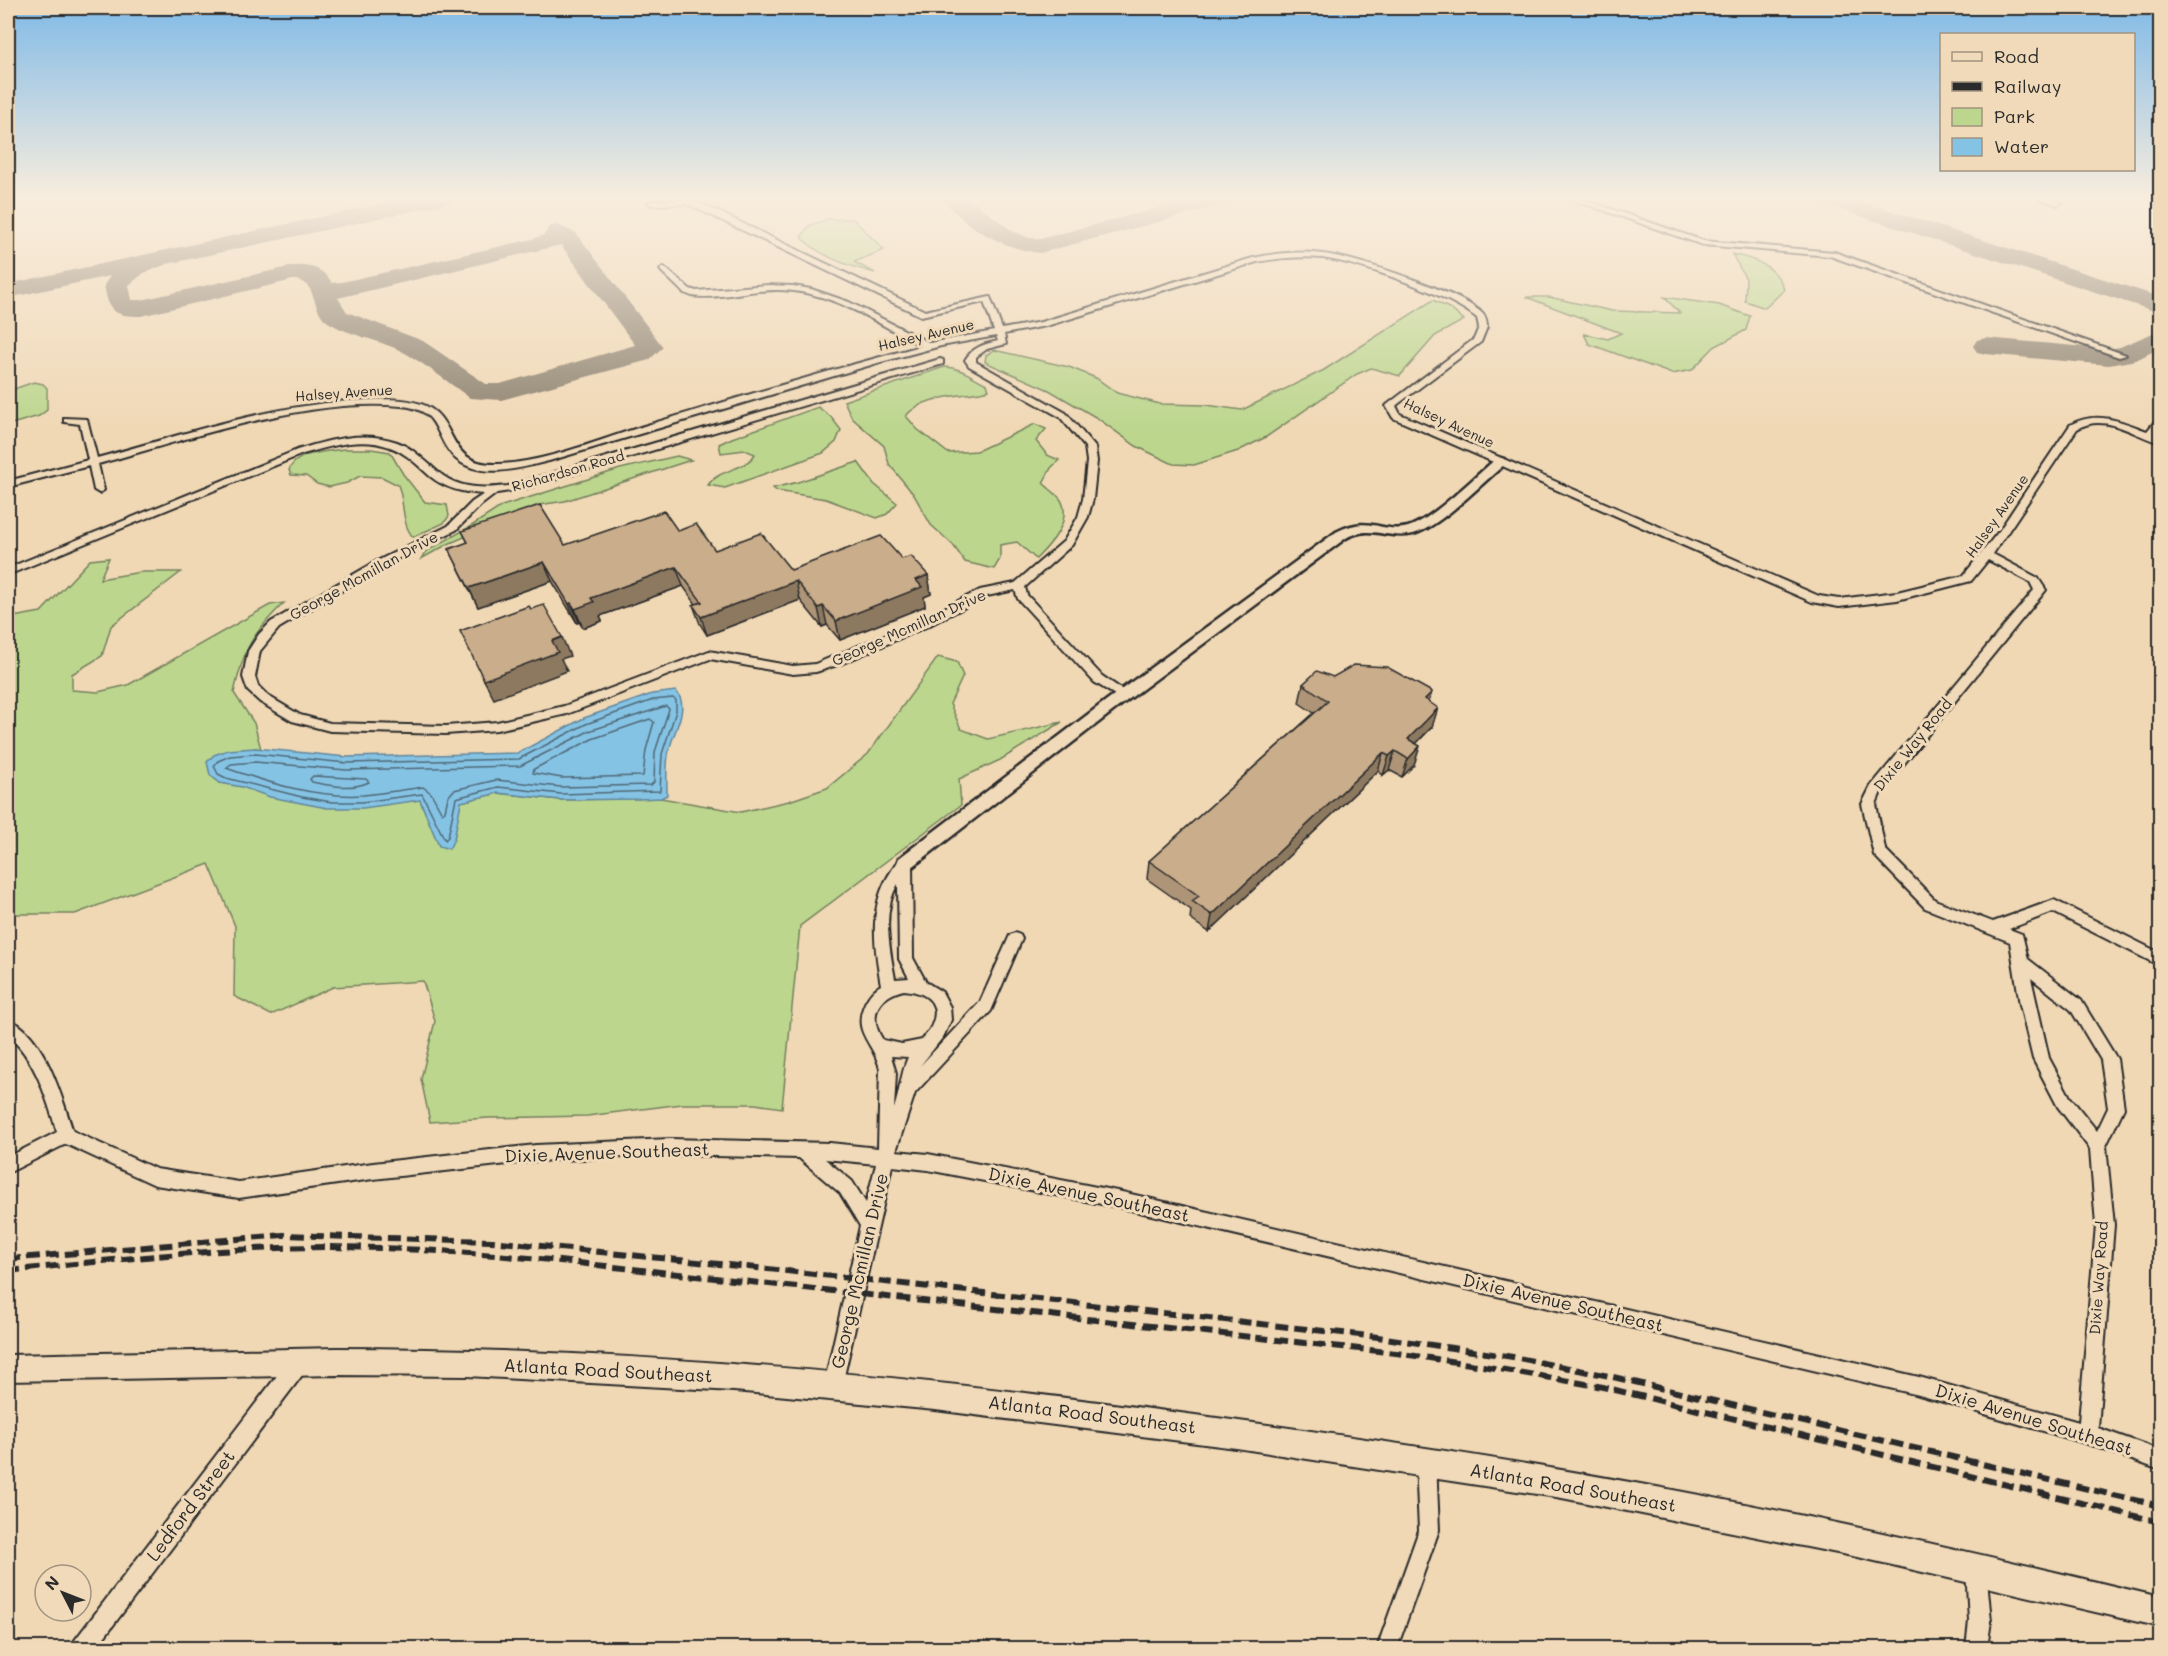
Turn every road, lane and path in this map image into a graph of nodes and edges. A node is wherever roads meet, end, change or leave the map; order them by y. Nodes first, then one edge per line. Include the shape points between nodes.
1 (670, 274) edge
2 (841, 274) edge
3 (1208, 274) edge
4 (1382, 274) edge
5 (1889, 274) edge
6 (999, 333) junction
7 (929, 346) junction
8 (2122, 355) dead end
9 (940, 362) dead end
10 (68, 420) dead end
11 (2160, 422) edge
12 (2148, 436) junction
13 (2160, 440) edge
14 (93, 462) junction
15 (1500, 462) junction
16 (8, 484) edge
17 (99, 490) dead end
18 (493, 492) junction
19 (1987, 555) junction
20 (8, 572) edge
21 (1019, 586) junction
22 (1123, 696) junction
23 (905, 863) junction
24 (1994, 928) junction
25 (1015, 939) dead end
26 (2160, 960) edge
27 (2021, 962) junction
28 (920, 984) junction
29 (889, 989) junction
30 (8, 1026) edge
31 (879, 1046) junction
32 (923, 1047) junction
33 (909, 1089) junction
34 (66, 1136) junction
35 (2098, 1146) junction
36 (803, 1151) junction
37 (886, 1158) junction
38 (8, 1165) edge
39 (870, 1226) junction
40 (298, 1363) junction
41 (8, 1368) edge
42 (834, 1385) junction
43 (2088, 1434) junction
44 (2160, 1460) edge
45 (1426, 1462) junction
46 (1976, 1568) junction
47 (2160, 1612) edge
48 (84, 1648) edge
49 (1387, 1648) edge
50 (1977, 1648) edge

1 - 7 street via 696,294 770,287 826,295
2 - 6 street via 924,314 987,299
3 - 6 street, Halsey Avenue via 1043,324
4 - 15 street, Halsey Avenue via 1459,301 1479,315 1483,327 1478,340 1391,406 1396,416
5 - 8 street
6 - 7 street, Halsey Avenue
6 - 21 street, George Mcmillan Drive via 1003,342 977,350 970,360 972,364 1063,415 1090,447 1092,461 1083,517 1068,543
7 - 14 street, Halsey Avenue via 509,467 468,462 431,411 401,403 287,411
9 - 18 street, Richardson Road
10 - 14 street via 84,422
11 - 12 street
12 - 13 street
12 - 19 street, Halsey Avenue via 2103,420 2086,420 2073,427
14 - 16 street, Halsey Avenue
14 - 17 street
15 - 19 street, Halsey Avenue via 1815,599 1839,603 1942,586 1967,579
15 - 22 street via 1414,530 1353,527
18 - 20 street, Richardson Road via 456,487 436,476 415,455 386,441 346,440 300,452
18 - 21 street, George Mcmillan Drive via 452,528 347,582 275,625 254,651 249,677 252,687 296,718 320,725 446,730 497,726 567,710 710,655 793,670 816,668 922,624 984,593
19 - 24 street, Dixie Way Road via 2034,580 2040,590 1876,789 1869,804 1879,851 1930,904
21 - 22 street via 1022,596 1098,679
22 - 23 street
23 - 28 street, George Mcmillan Drive via 906,959
23 - 29 street via 887,892 883,909
24 - 26 street via 2055,906
24 - 27 street, Dixie Way Road via 2017,938
25 - 33 street, George Mcmillan Drive via 986,1006
27 - 35 street, Dixie Way Road via 2041,1059 2064,1102
27 - 35 street via 2076,1005 2109,1059 2116,1108
28 - 29 street via 901,984
28 - 32 street, George Mcmillan Drive via 942,1004 943,1021 937,1035
29 - 31 street, George Mcmillan Drive via 876,996 867,1016 868,1034
30 - 34 street via 34,1052
31 - 32 street via 902,1051
31 - 37 street, George Mcmillan Drive via 887,1065
32 - 33 street, George Mcmillan Drive via 911,1069
33 - 37 street, George Mcmillan Drive
34 - 36 street, Dixie Avenue Southeast via 154,1177 239,1190 536,1153 670,1147
34 - 38 street
35 - 43 street, Dixie Way Road via 2105,1225
36 - 37 street, Dixie Avenue Southeast
36 - 39 street via 846,1187
37 - 39 street, George Mcmillan Drive
37 - 43 street, Dixie Avenue Southeast via 928,1162 1122,1200 1919,1386
39 - 42 street, George Mcmillan Drive
40 - 41 main road, Atlanta Road Southeast
40 - 42 main road, Atlanta Road Southeast via 529,1365
40 - 48 street, Ledford Street
42 - 45 main road, Atlanta Road Southeast via 1175,1424
43 - 44 street, Dixie Avenue Southeast
45 - 46 main road, Atlanta Road Southeast via 1698,1510
45 - 49 street via 1429,1530
46 - 47 main road, Atlanta Road Southeast
46 - 50 street via 1980,1621

